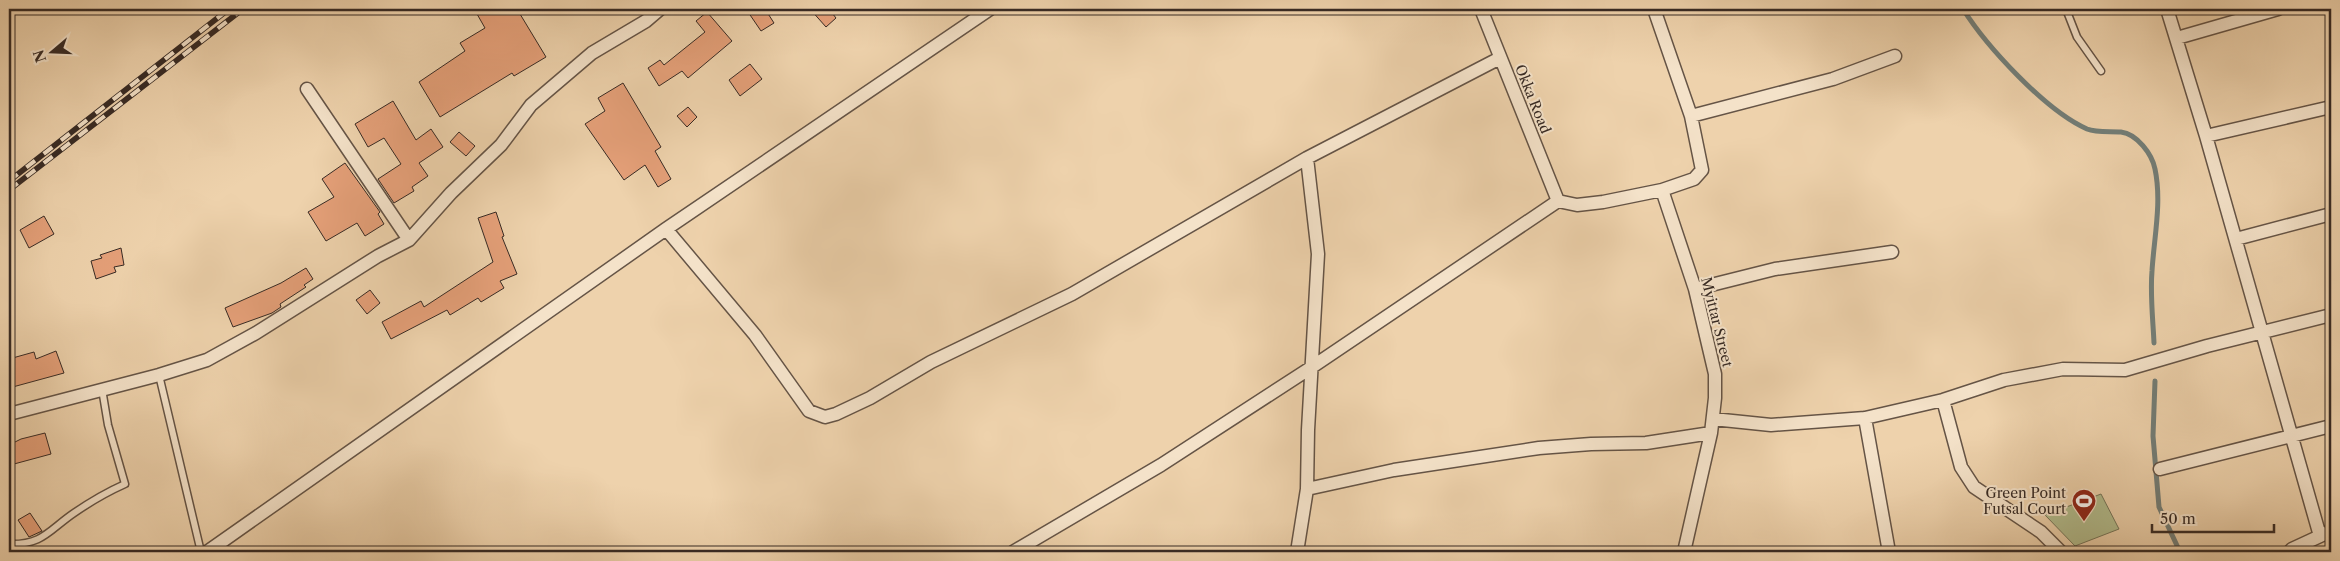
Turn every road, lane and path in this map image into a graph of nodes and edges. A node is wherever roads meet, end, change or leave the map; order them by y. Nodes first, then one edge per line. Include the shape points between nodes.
1 (660, 9) edge
2 (990, 9) edge
3 (1481, 9) edge
4 (1654, 9) edge
5 (2066, 9) edge
6 (2167, 9) edge
7 (2278, 9) edge
8 (2178, 38) junction
9 (1895, 56) dead end
10 (1500, 58) junction
11 (2101, 71) dead end
12 (307, 88) dead end
13 (2331, 107) edge
14 (1691, 116) junction
15 (2206, 136) junction
16 (1307, 158) junction
17 (1662, 190) junction
18 (1558, 201) junction
19 (2331, 214) edge
20 (666, 229) junction
21 (2236, 239) junction
22 (409, 240) junction
23 (1892, 252) dead end
24 (1695, 289) junction
25 (2331, 315) edge
26 (2261, 332) junction
27 (1312, 367) junction
28 (159, 375) junction
29 (102, 389) junction
30 (1943, 400) junction
31 (9, 414) edge
32 (1865, 418) junction
33 (1713, 419) junction
34 (2331, 426) edge
35 (1712, 433) junction
36 (2292, 436) junction
37 (2160, 469) dead end
38 (1307, 489) junction
39 (2325, 534) edge
40 (9, 544) edge
41 (201, 552) edge
42 (207, 552) edge
43 (1013, 552) edge
44 (1297, 552) edge
45 (1684, 552) edge
46 (1889, 552) edge
47 (2061, 552) edge
48 (2289, 552) edge

1 - 22 street via 592,53 531,105 501,145 451,193
2 - 20 street
3 - 10 street, Okka Road
4 - 14 street
5 - 11 lane via 2077,37
6 - 8 street
7 - 8 street
8 - 15 street
9 - 14 street via 1833,79
10 - 16 street
10 - 18 street, Okka Road
12 - 22 street
13 - 15 street
14 - 17 street via 1702,170 1694,179
15 - 21 street
16 - 20 street via 1072,294 931,362 870,398 825,417 809,410 755,335
16 - 27 street via 1318,254
17 - 18 street via 1577,205
17 - 24 street, Myittar Street
18 - 27 street
19 - 21 street
20 - 42 street
21 - 26 street
22 - 28 street via 207,360
23 - 24 street via 1775,269
24 - 33 street, Myittar Street via 1715,374
25 - 26 street
26 - 30 street via 2125,370 2063,369 2004,380
26 - 36 street
27 - 38 street
27 - 43 street via 1161,465
28 - 29 street
28 - 41 lane
29 - 31 street
29 - 40 lane via 108,425 125,484 84,506 45,537
30 - 32 street
30 - 47 street via 1961,467 1974,487 2041,532
32 - 33 street via 1772,425
32 - 46 street
33 - 35 street, Myittar Street
34 - 36 street
35 - 38 street via 1646,444 1539,448 1394,470
35 - 45 street, Myittar Street
36 - 37 street
36 - 39 street
38 - 44 street
39 - 48 street

